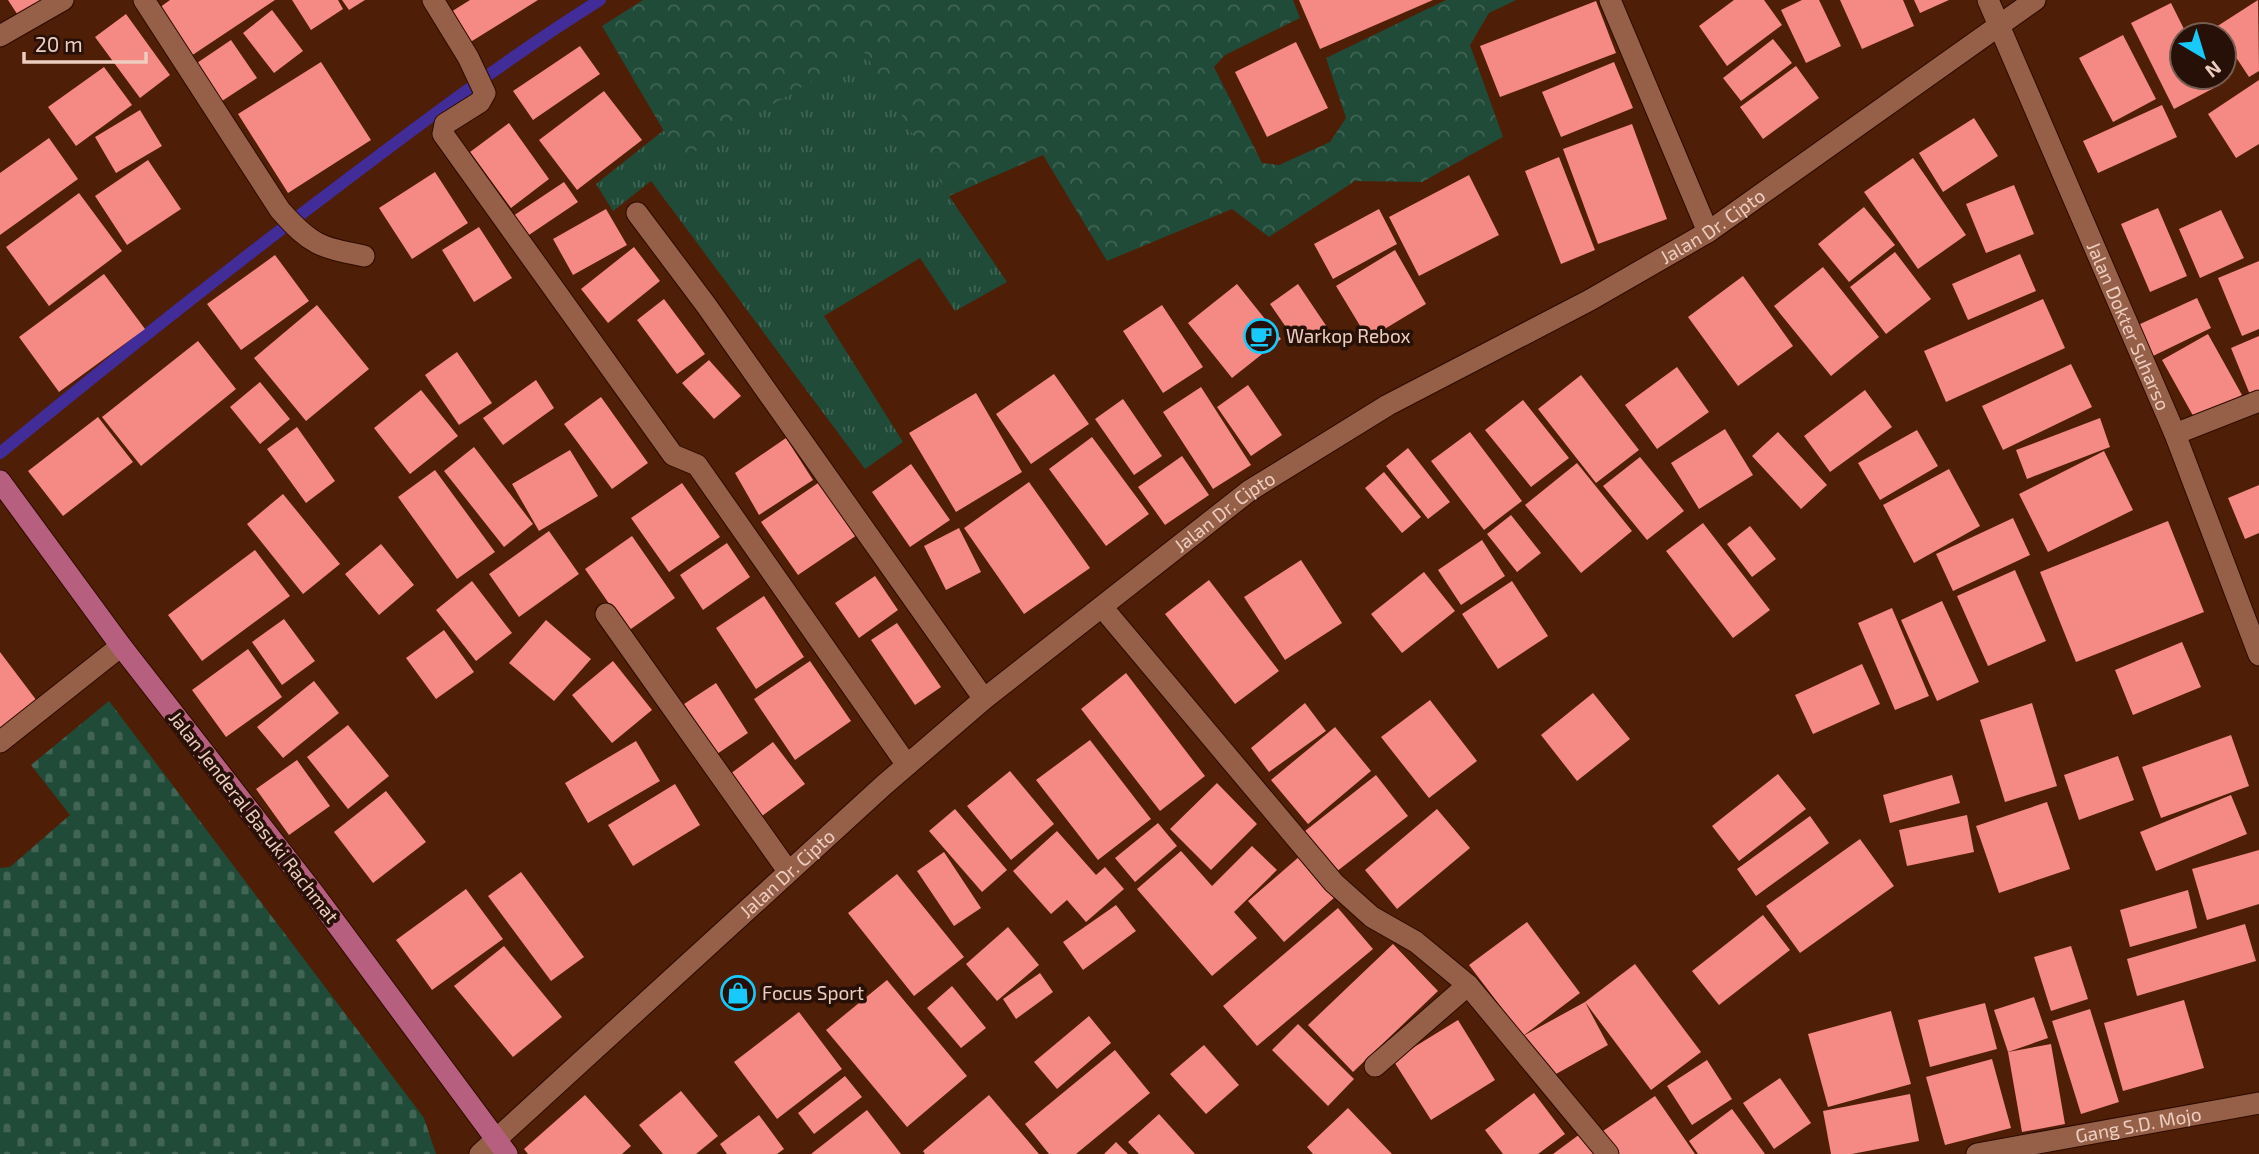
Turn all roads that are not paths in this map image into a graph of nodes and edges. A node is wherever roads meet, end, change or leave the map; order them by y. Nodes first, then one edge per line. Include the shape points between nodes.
1 (63, 0) edge
2 (144, 0) edge
3 (433, 0) edge
4 (1610, 0) edge
5 (1988, 0) edge
6 (2035, 0) edge
7 (1997, 24) junction
8 (0, 36) edge
9 (637, 213) dead end
10 (1708, 232) junction
11 (364, 256) dead end
12 (2259, 401) edge
13 (2175, 434) junction
14 (0, 481) edge
15 (1102, 607) junction
16 (606, 614) dead end
17 (121, 646) junction
18 (2259, 655) edge
19 (984, 699) junction
20 (0, 742) edge
21 (908, 765) junction
22 (788, 871) junction
23 (1468, 985) junction
24 (1375, 1066) dead end
25 (2259, 1103) edge
26 (502, 1147) edge
27 (480, 1154) edge
28 (1608, 1154) edge
29 (1978, 1154) edge

1 - 8 street
2 - 11 street via 280,210 303,237 329,249
3 - 21 street via 485,87 483,99 445,124 443,134 673,455 698,465
4 - 10 street
5 - 7 street, Jalan Dokter Suharso
6 - 7 street, Jalan Dr. Cipto
7 - 10 street, Jalan Dr. Cipto
7 - 13 street, Jalan Dokter Suharso
9 - 19 street
10 - 15 street, Jalan Dr. Cipto via 1353,426 1249,491
12 - 13 street
13 - 18 street, Jalan Dokter Suharso
14 - 17 main road, Jalan Jenderal Basuki Rachmat
15 - 19 street, Jalan Dr. Cipto
15 - 23 street via 1334,883 1372,917 1416,942
16 - 22 street
17 - 20 street
17 - 26 main road, Jalan Jenderal Basuki Rachmat via 315,895
19 - 21 street, Jalan Dr. Cipto
21 - 22 street, Jalan Dr. Cipto
22 - 26 street, Jalan Dr. Cipto
23 - 24 street
23 - 28 street
25 - 29 street, Gang S.D. Mojo
26 - 27 street, Jalan Dr. Cipto

